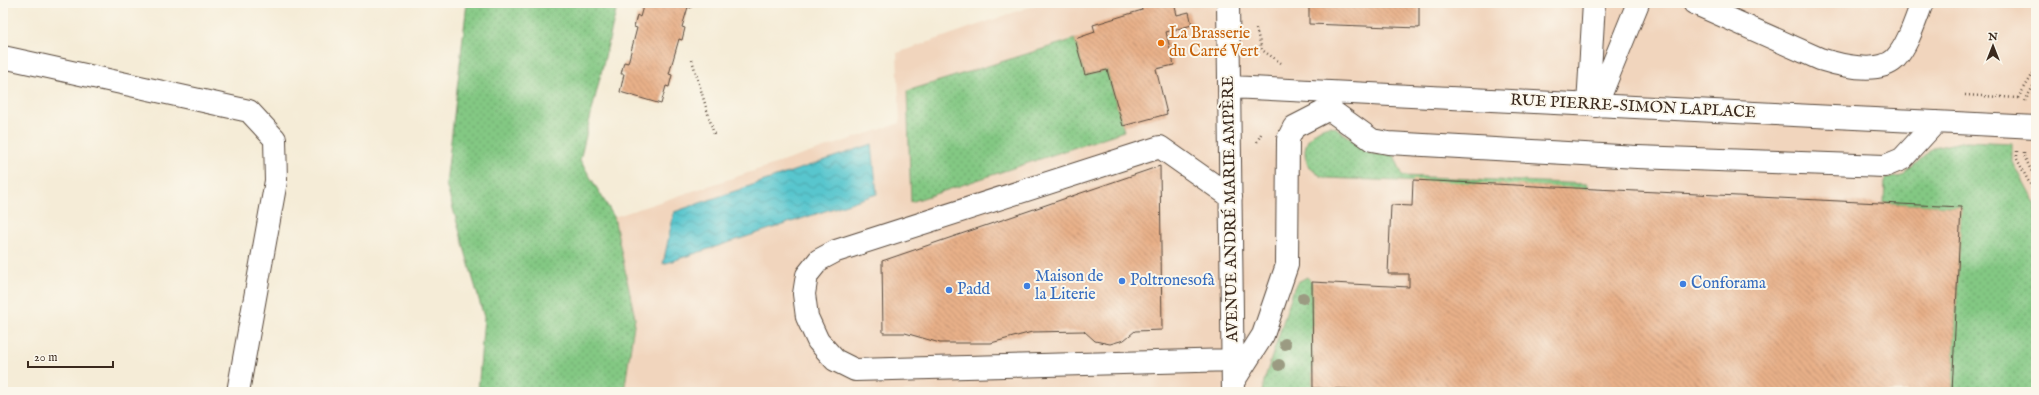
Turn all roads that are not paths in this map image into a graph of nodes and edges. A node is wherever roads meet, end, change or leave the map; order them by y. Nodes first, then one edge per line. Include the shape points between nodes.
1 (1228, 3) edge
2 (1594, 3) edge
3 (1638, 3) edge
4 (1694, 3) edge
5 (1922, 3) edge
6 (3, 57) edge
7 (1230, 87) junction
8 (1329, 101) junction
9 (1592, 105) junction
10 (1936, 122) junction
11 (2036, 127) edge
12 (1231, 197) junction
13 (1233, 378) edge
14 (238, 392) edge

1 - 7 street, AVENUE ANDRÉ MARIE AMPÈRE
2 - 9 street
3 - 9 street
4 - 5 street via 1820,59 1840,66 1868,67 1894,60 1902,49
6 - 14 street via 249,111 275,139 276,181
7 - 8 street, RUE PIERRE-SIMON LAPLACE
7 - 12 street, AVENUE ANDRÉ MARIE AMPÈRE
8 - 9 street, RUE PIERRE-SIMON LAPLACE
8 - 10 street via 1372,140 1388,143 1637,157 1885,166 1902,159
8 - 13 street via 1294,127 1288,139 1287,265 1263,335
9 - 10 street, RUE PIERRE-SIMON LAPLACE
10 - 11 street, RUE PIERRE-SIMON LAPLACE
12 - 13 street, AVENUE ANDRÉ MARIE AMPÈRE
12 - 13 street via 1160,147 836,251 819,260 807,275 804,294 807,317 818,341 835,360 855,370

